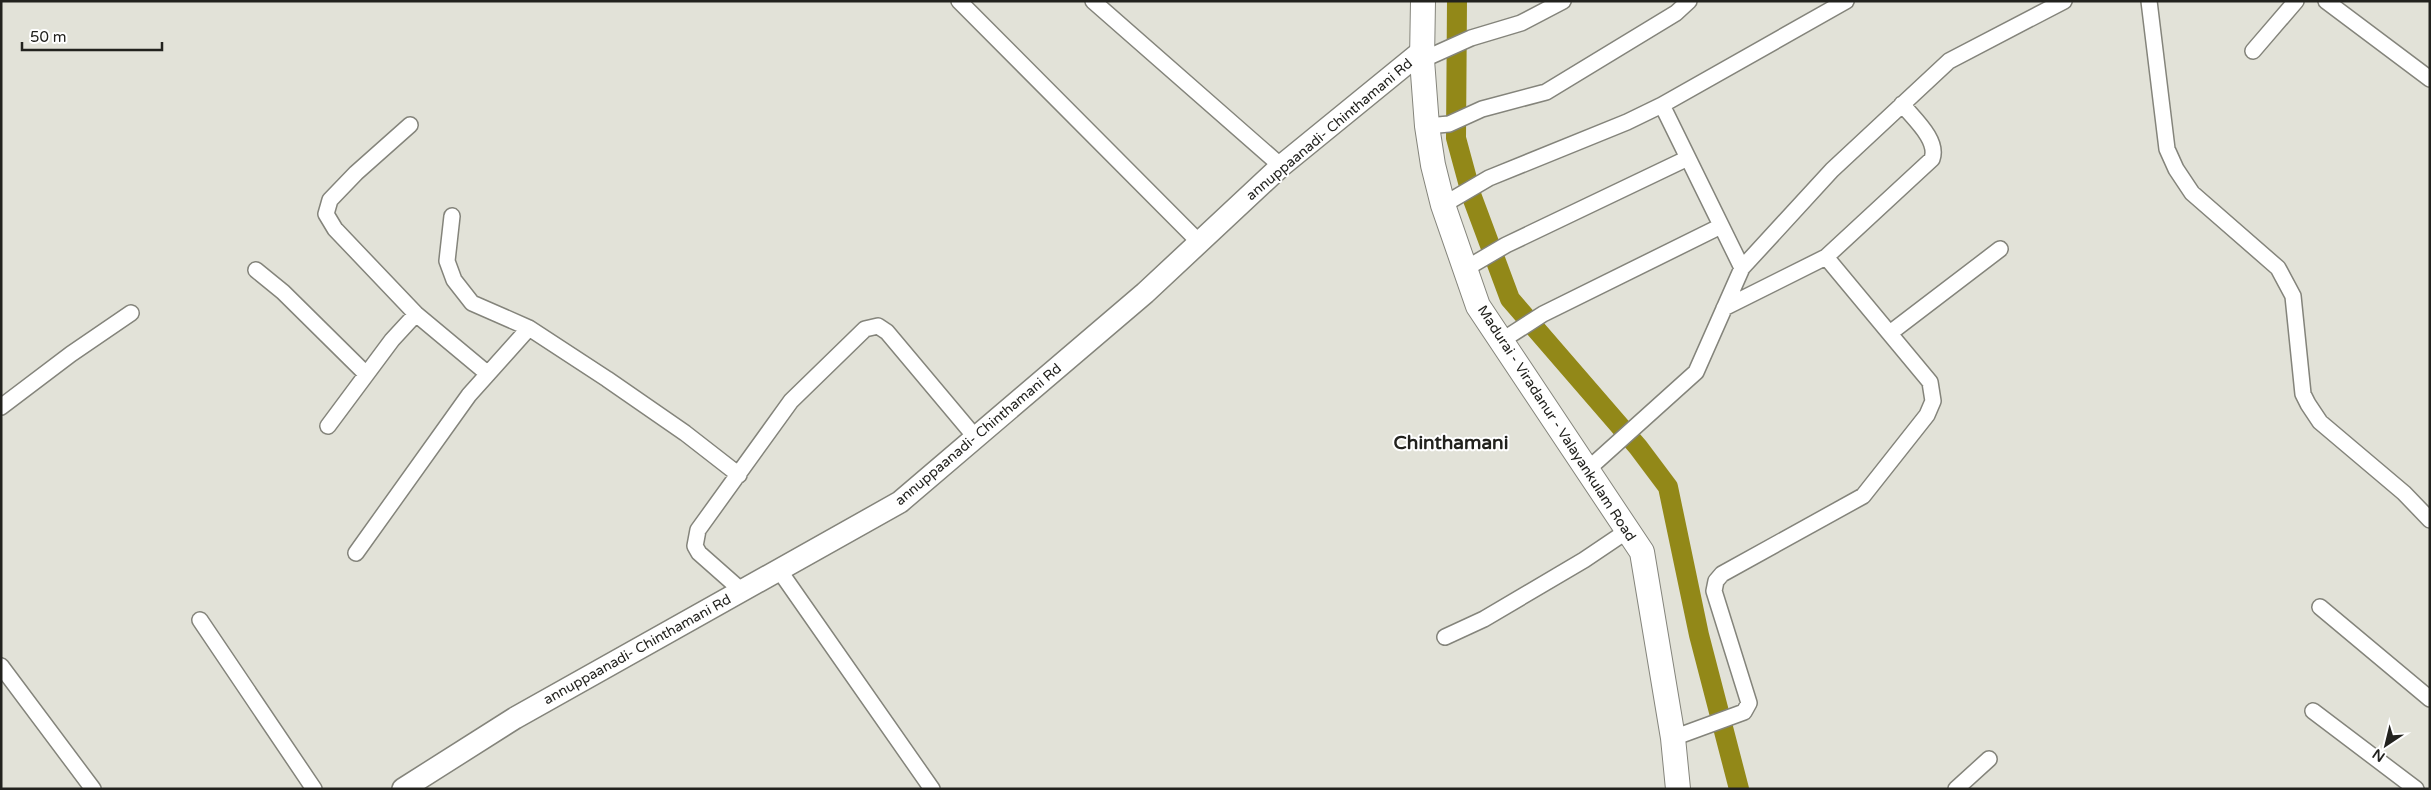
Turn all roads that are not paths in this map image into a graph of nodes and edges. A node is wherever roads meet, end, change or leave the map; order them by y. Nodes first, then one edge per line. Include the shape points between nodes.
1 (959, 1) edge
2 (1094, 1) edge
3 (1423, 1) edge
4 (1563, 1) edge
5 (1846, 1) edge
6 (2064, 1) edge
7 (2149, 1) edge
8 (2296, 1) edge
9 (2326, 1) edge
10 (1686, 2) edge
11 (2253, 51) dead end
12 (1429, 54) junction
13 (2430, 79) edge
14 (1902, 104) junction
15 (1662, 105) junction
16 (410, 125) dead end
17 (1438, 125) junction
18 (1688, 158) junction
19 (1281, 166) junction
20 (1451, 200) junction
21 (452, 216) dead end
22 (1721, 226) junction
23 (1199, 242) junction
24 (2000, 249) dead end
25 (1826, 257) junction
26 (1474, 262) junction
27 (1742, 268) junction
28 (256, 270) dead end
29 (1724, 308) junction
30 (131, 313) dead end
31 (416, 314) junction
32 (528, 328) junction
33 (1890, 334) junction
34 (1510, 335) junction
35 (366, 374) junction
36 (488, 374) junction
37 (1, 407) edge
38 (328, 426) dead end
39 (976, 438) junction
40 (1586, 471) junction
41 (739, 475) junction
42 (2430, 520) edge
43 (1627, 531) junction
44 (356, 553) dead end
45 (779, 570) junction
46 (742, 590) junction
47 (2320, 607) dead end
48 (200, 620) dead end
49 (1445, 637) dead end
50 (1, 666) edge
51 (2430, 699) edge
52 (2313, 710) dead end
53 (1673, 738) junction
54 (1989, 759) dead end
55 (93, 789) edge
56 (314, 789) edge
57 (403, 789) edge
58 (932, 789) edge
59 (1678, 789) edge
60 (1956, 789) edge
61 (2416, 789) edge

1 - 23 street
2 - 19 street
3 - 12 main road, Madurai - Viradanur - Valayankulam Road
4 - 12 street via 1521,23
5 - 15 street
6 - 14 street via 1949,61
7 - 42 street via 2167,148 2176,169 2192,193 2278,268 2294,296 2303,394 2320,422 2404,493
8 - 11 street
9 - 13 street
10 - 17 street via 1637,38 1546,92
12 - 17 main road, Madurai - Viradanur - Valayankulam Road
12 - 19 street, annuppaanadi- Chinthamani Rd
14 - 25 street via 1931,141 1932,159
14 - 27 street via 1832,170
15 - 18 street
15 - 20 street via 1489,178
16 - 31 street via 330,200 326,214 334,229
17 - 20 main road, Madurai - Viradanur - Valayankulam Road via 1433,165
18 - 22 street
18 - 26 street
19 - 23 street, annuppaanadi- Chinthamani Rd
20 - 26 main road, Madurai - Viradanur - Valayankulam Road
21 - 32 street via 447,261 454,280 472,303
22 - 27 street
22 - 34 street via 1543,314
23 - 39 street, annuppaanadi- Chinthamani Rd via 1145,293
24 - 33 street
25 - 29 street
25 - 33 street
26 - 34 main road, Madurai - Viradanur - Valayankulam Road via 1478,306
27 - 29 street
28 - 35 street via 283,292
29 - 40 street via 1696,372
30 - 37 street via 70,354
31 - 35 street
31 - 36 street
32 - 36 street
32 - 41 street via 623,390
33 - 53 street via 1930,382 1933,401 1927,415 1863,496 1722,574 1716,581 1714,591 1749,703 1744,712
34 - 40 main road, Madurai - Viradanur - Valayankulam Road
35 - 38 street
36 - 44 street via 428,450
39 - 41 street via 887,332 878,326 865,329 791,401
39 - 45 street, annuppaanadi- Chinthamani Rd via 900,502
40 - 43 main road, Madurai - Viradanur - Valayankulam Road
41 - 46 street via 694,538 699,554
43 - 49 street via 1484,619
43 - 53 main road, Madurai - Viradanur - Valayankulam Road via 1642,552
45 - 46 street, annuppaanadi- Chinthamani Rd
45 - 58 street
46 - 57 street, annuppaanadi- Chinthamani Rd via 515,718
47 - 51 street
48 - 56 street
50 - 55 street
52 - 61 street
53 - 59 main road, Madurai - Viradanur - Valayankulam Road
54 - 60 street

